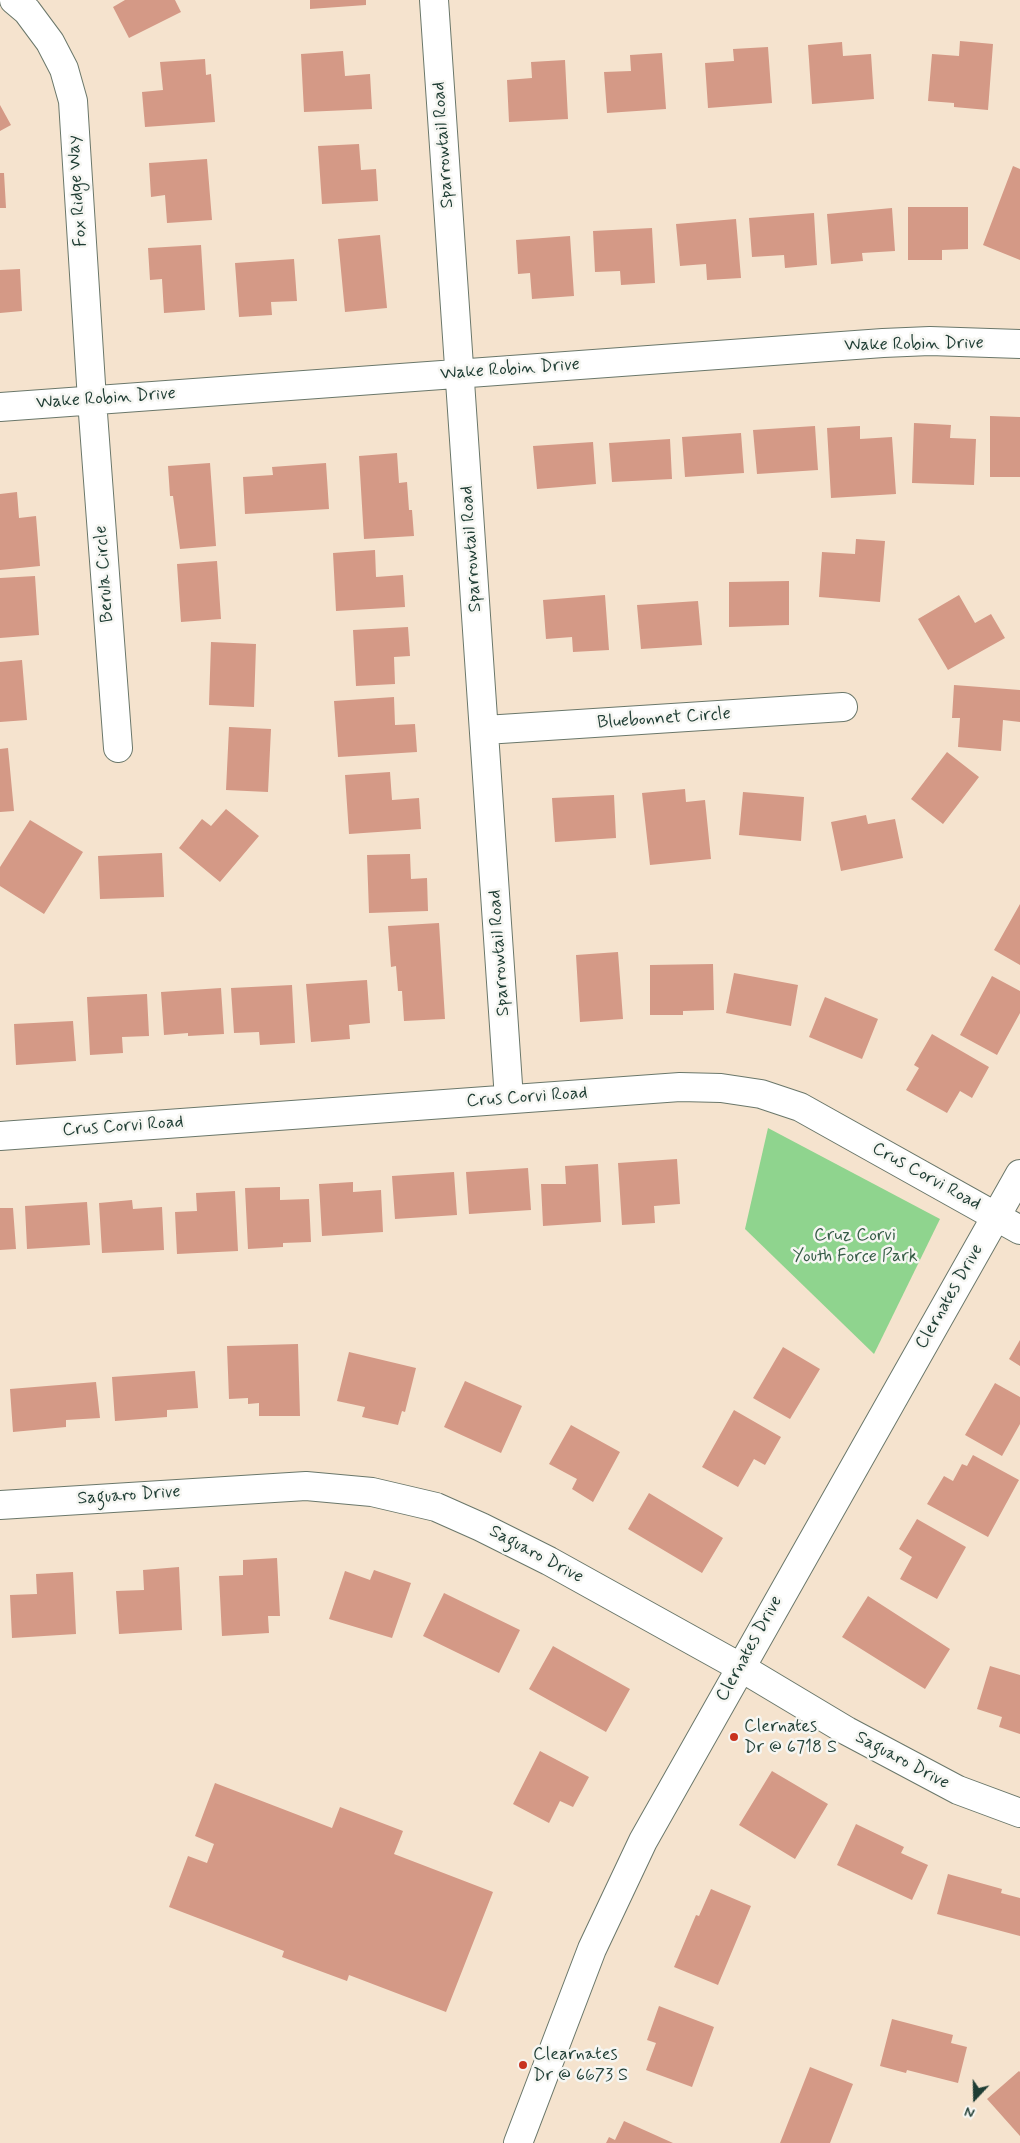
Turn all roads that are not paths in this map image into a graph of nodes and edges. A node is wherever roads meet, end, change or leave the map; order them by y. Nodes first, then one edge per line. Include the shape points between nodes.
1 (14, 0) edge
2 (434, 0) edge
3 (1020, 344) edge
4 (458, 374) junction
5 (92, 400) junction
6 (0, 407) edge
7 (842, 707) dead end
8 (485, 730) junction
9 (118, 748) dead end
10 (509, 1099) junction
11 (0, 1136) edge
12 (1020, 1174) edge
13 (996, 1216) junction
14 (1020, 1230) edge
15 (0, 1504) edge
16 (740, 1667) junction
17 (1020, 1813) edge
18 (518, 2143) edge

1 - 5 street, Fox Ridge Way via 27,11 50,42 64,69 73,101
2 - 4 street, Sparrowtail Road
3 - 4 street, Wake Robin Drive via 883,343
4 - 5 street, Wake Robin Drive
4 - 8 street, Sparrowtail Road
5 - 6 street, Wake Robin Drive
5 - 9 street, Berula Circle
7 - 8 street, Bluebonnet Circle
8 - 10 street, Sparrowtail Road
10 - 11 street, Crus Corvi Road
10 - 13 street, Crus Corvi Road via 680,1087 721,1088 761,1094 800,1107
12 - 13 street, Clernates Drive
13 - 14 street, Crus Corvi Road
13 - 16 street, Clernates Drive
15 - 16 street, Saguaro Drive via 306,1486 372,1492 436,1508 481,1527
16 - 17 street, Saguaro Drive via 847,1731 949,1786
16 - 18 street, Clernates Drive via 643,1841 609,1910

